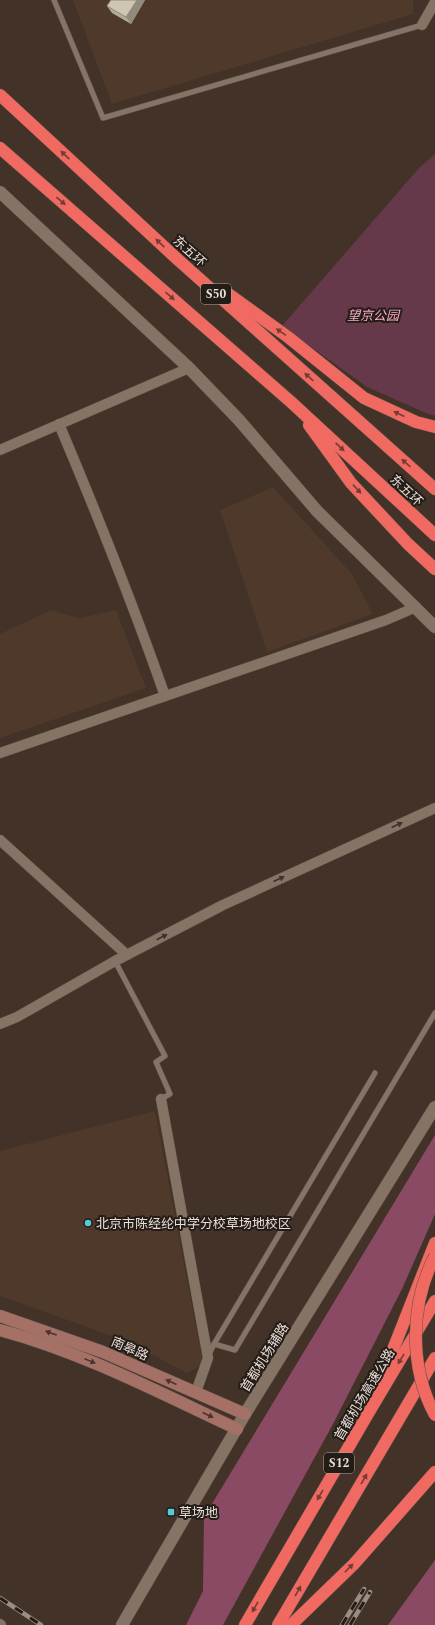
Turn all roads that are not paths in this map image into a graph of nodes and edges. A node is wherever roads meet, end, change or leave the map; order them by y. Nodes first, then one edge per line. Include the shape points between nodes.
1 (54, 0) edge
2 (435, 2) edge
3 (422, 25) joint
4 (0, 94) edge
5 (0, 148) edge
6 (0, 192) edge
7 (175, 257) junction
8 (189, 368) junction
9 (291, 402) junction
10 (59, 424) junction
11 (435, 427) edge
12 (0, 450) edge
13 (435, 489) edge
14 (435, 534) edge
15 (435, 569) edge
16 (416, 607) junction
17 (435, 627) edge
18 (165, 696) junction
19 (0, 753) edge
20 (435, 808) edge
21 (0, 840) edge
22 (127, 955) junction
23 (115, 961) junction
24 (435, 1013) edge
25 (0, 1024) edge
26 (375, 1072) dead end
27 (160, 1098) joint
28 (435, 1107) edge
29 (435, 1243) edge
30 (435, 1256) edge
31 (435, 1301) edge
32 (0, 1316) edge
33 (0, 1330) edge
34 (214, 1344) junction
35 (208, 1358) junction
36 (435, 1358) edge
37 (196, 1392) junction
38 (369, 1412) junction
39 (245, 1414) junction
40 (435, 1415) edge
41 (237, 1429) junction
42 (435, 1472) edge
43 (122, 1625) edge
44 (245, 1625) edge
45 (278, 1625) edge
46 (291, 1625) edge

1 - 3 lane via 103,118
2 - 3 street
7 -> 4 highway, 东五环 / S50
5 -> 9 highway, 东五环 / S50
6 - 8 street
11 -> 7 highway via 416,422 364,398 288,337
13 -> 7 highway, 东五环 / S50
8 - 10 street
8 - 16 street via 239,420 317,511
9 -> 14 highway, 东五环 / S50
9 -> 15 highway via 351,483
10 - 12 street
10 - 18 street via 104,530
16 - 17 street
16 - 18 street via 386,620
18 - 19 street
22 -> 20 street via 223,905
21 - 22 street
22 - 23 street
23 - 25 street via 17,1017
23 - 27 lane via 165,1056 156,1062 170,1094
24 - 34 lane via 235,1350
26 - 34 lane
27 - 35 street
28 - 39 street, 首都机场辅路
29 - 38 highway
30 - 40 highway, bridge via 427,1271 416,1326 416,1346 423,1388
31 -> 38 highway, 首都机场高速公路 / S12
37 -> 32 main road, 南皋路 via 103,1352
33 -> 41 main road via 92,1362
34 - 35 lane
35 - 37 street
45 -> 36 highway, S12
37 - 39 main road, 南皋路
38 -> 44 highway, 首都机场高速公路 / S12
39 - 41 street, 首都机场辅路
41 - 43 street, 首都机场辅路
46 -> 42 highway via 354,1564

